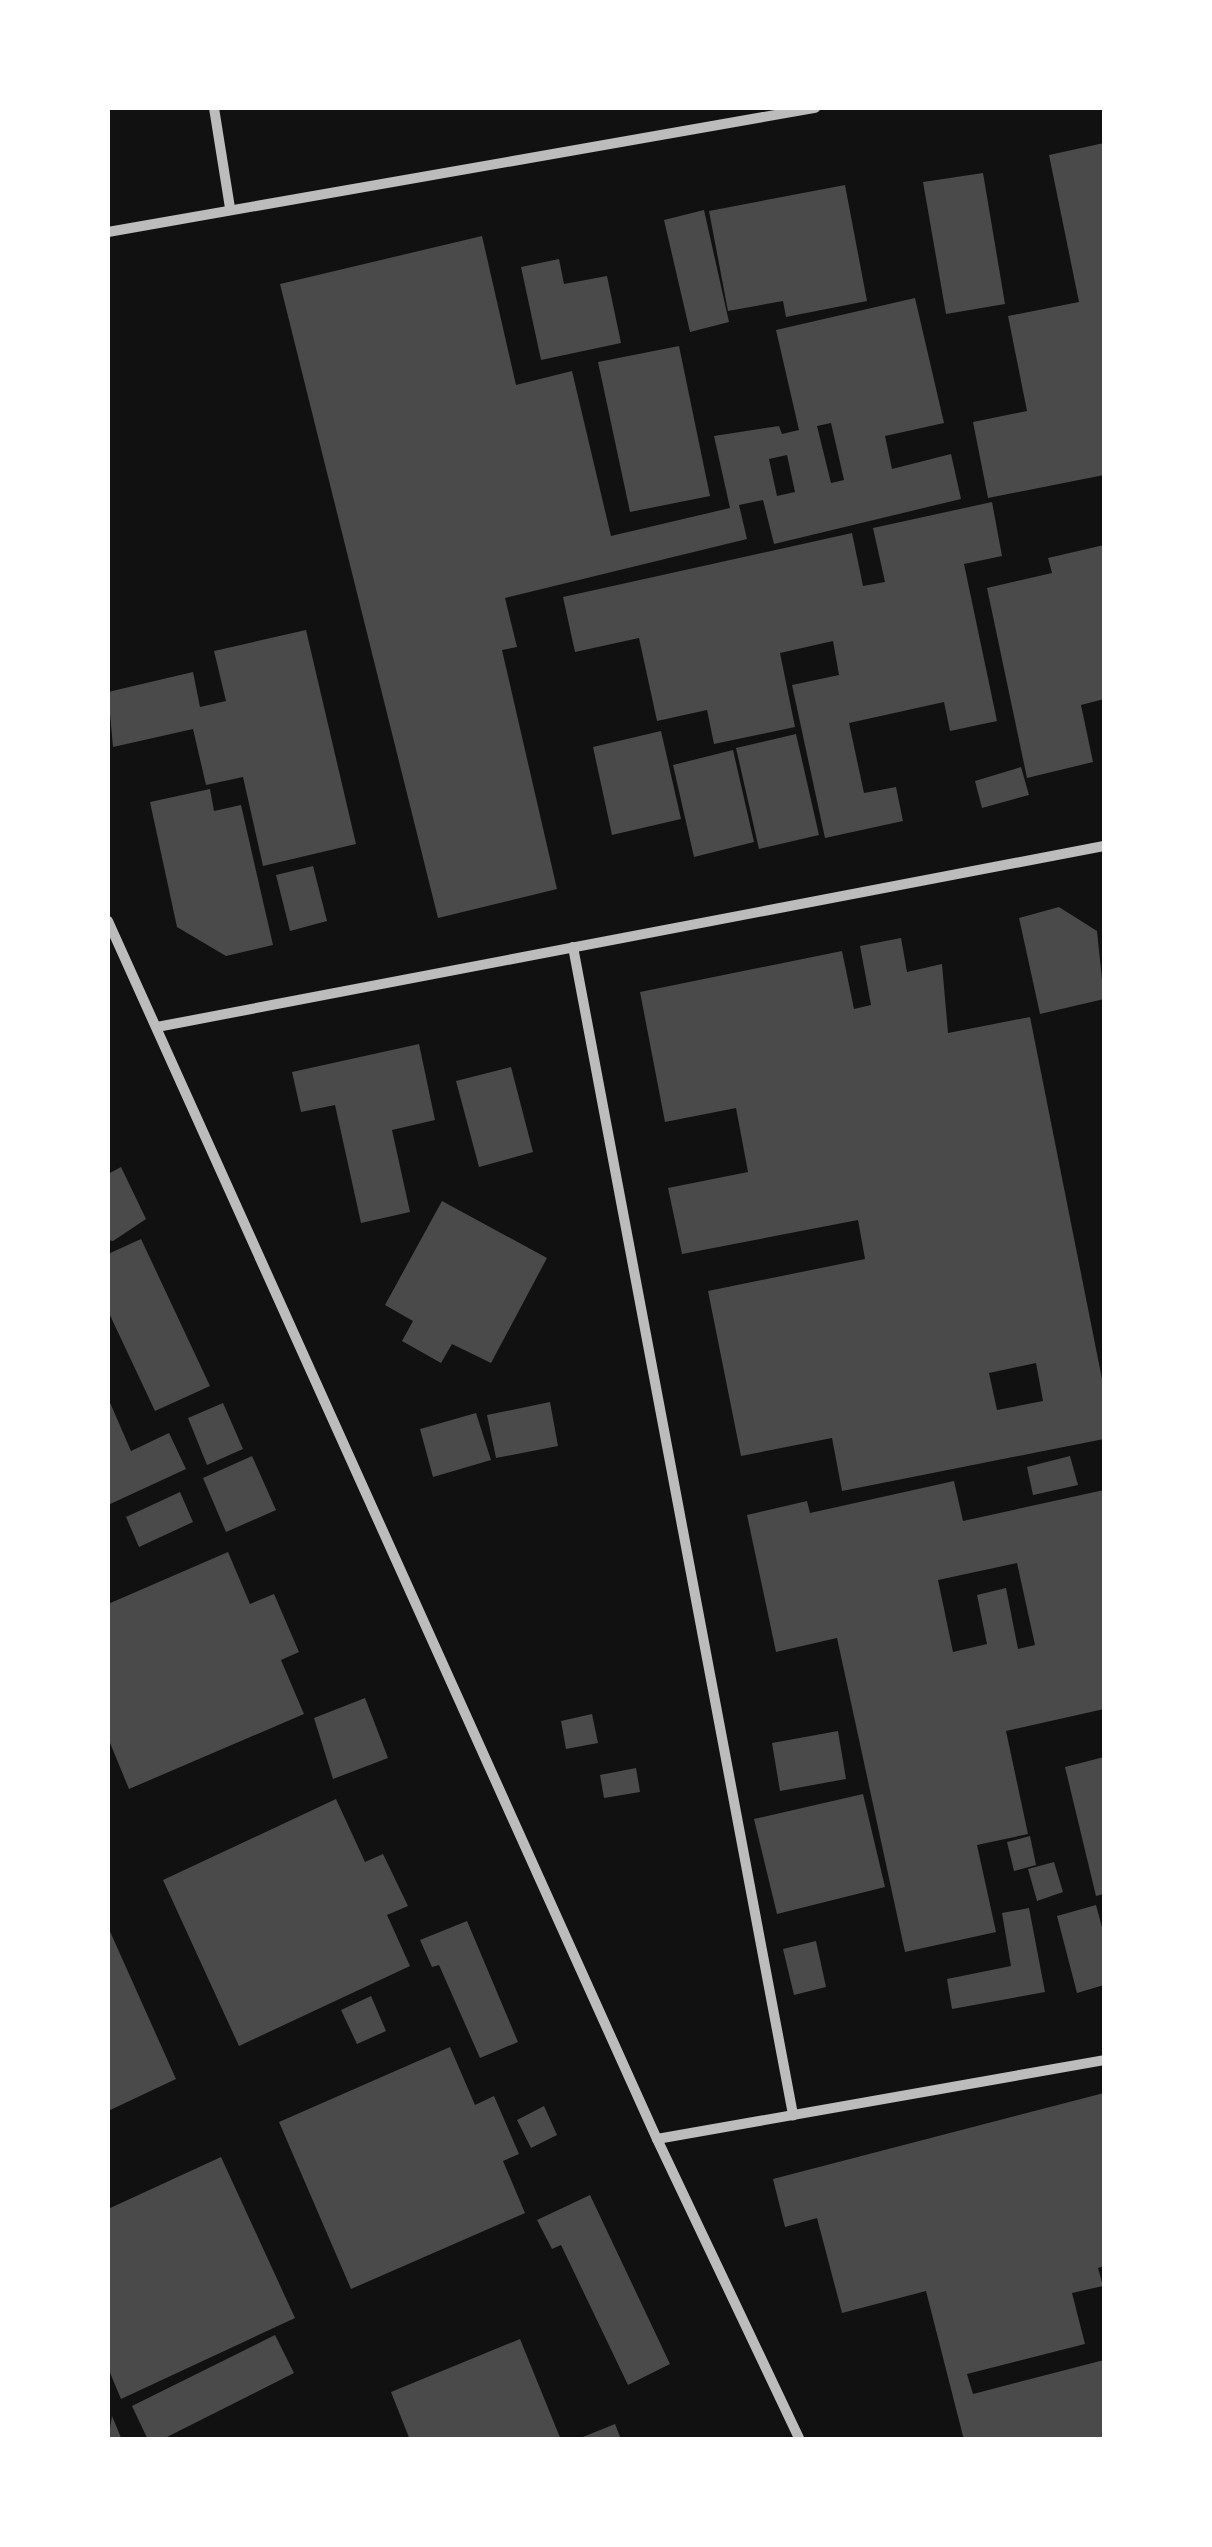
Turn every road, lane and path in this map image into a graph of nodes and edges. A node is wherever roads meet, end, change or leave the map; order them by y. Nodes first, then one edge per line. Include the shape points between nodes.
1 (214, 108) edge
2 (815, 108) edge
3 (230, 208) junction
4 (108, 232) edge
5 (1104, 846) edge
6 (108, 921) edge
7 (573, 947) junction
8 (157, 1026) junction
9 (1104, 2060) edge
10 (793, 2115) junction
11 (658, 2139) junction
12 (800, 2440) edge

1 - 3 street
2 - 3 street
3 - 4 street
5 - 7 street
6 - 8 street
7 - 8 street
7 - 10 street
8 - 11 street
9 - 10 street
10 - 11 street
11 - 12 street

